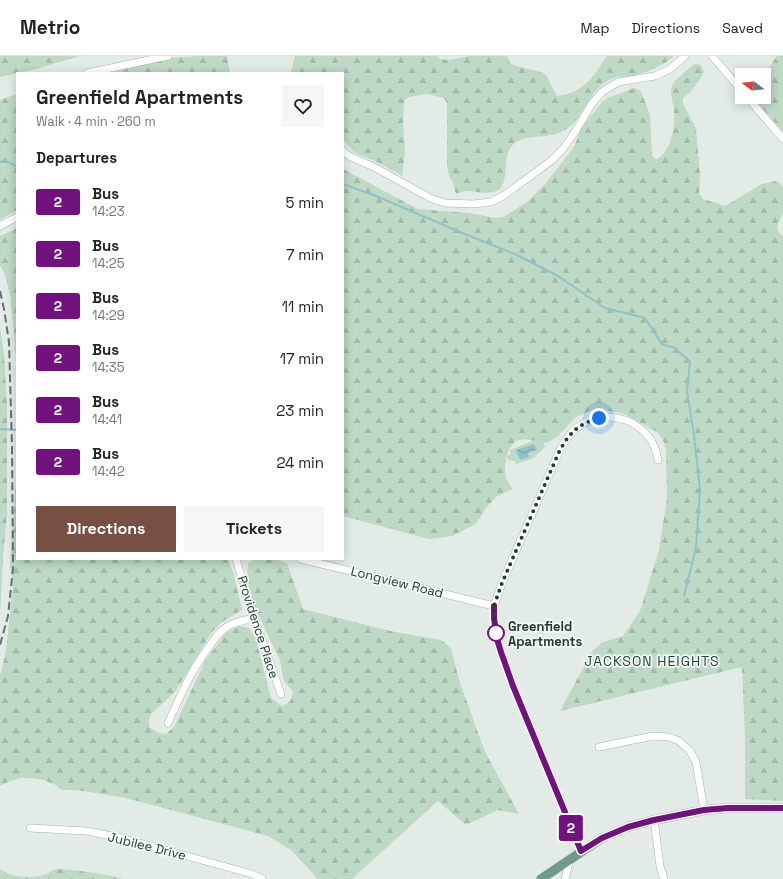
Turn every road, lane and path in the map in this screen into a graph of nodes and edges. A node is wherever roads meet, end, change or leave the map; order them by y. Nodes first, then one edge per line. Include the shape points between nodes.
1 (168, 56) edge
2 (686, 56) edge
3 (712, 56) edge
4 (92, 72) edge
5 (735, 83) edge
6 (753, 104) edge
7 (783, 139) edge
8 (344, 152) edge
9 (16, 218) edge
10 (0, 226) edge
11 (658, 460) dead end
12 (236, 560) edge
13 (304, 560) edge
14 (494, 606) junction
15 (255, 618) junction
16 (281, 694) dead end
17 (168, 723) dead end
18 (599, 747) dead end
19 (783, 808) edge
20 (704, 810) junction
21 (654, 820) junction
22 (30, 828) dead end
23 (581, 851) junction
24 (570, 859) junction
25 (262, 879) edge
26 (541, 879) edge
27 (565, 879) edge
28 (664, 879) edge

1 - 4 street
2 - 8 street via 670,69 654,76 618,82 602,92 590,105 563,150 492,202 445,203 432,199
3 - 5 street
6 - 7 street
9 - 10 street
11 - 14 street via 655,447 647,435 627,420 599,418 575,429 559,452
12 - 15 street, Providence Place
13 - 14 street, Longview Road
14 - 23 street via 497,639 513,686
15 - 16 street, Providence Place
15 - 17 street via 228,626 215,638 188,678
18 - 20 street via 653,736 677,740 690,751 696,762
19 - 20 main road
20 - 21 main road
21 - 23 main road via 602,838
21 - 28 street
22 - 25 street, Jubilee Drive via 86,831 118,837
23 - 24 main road
24 - 26 main road
24 - 27 street

